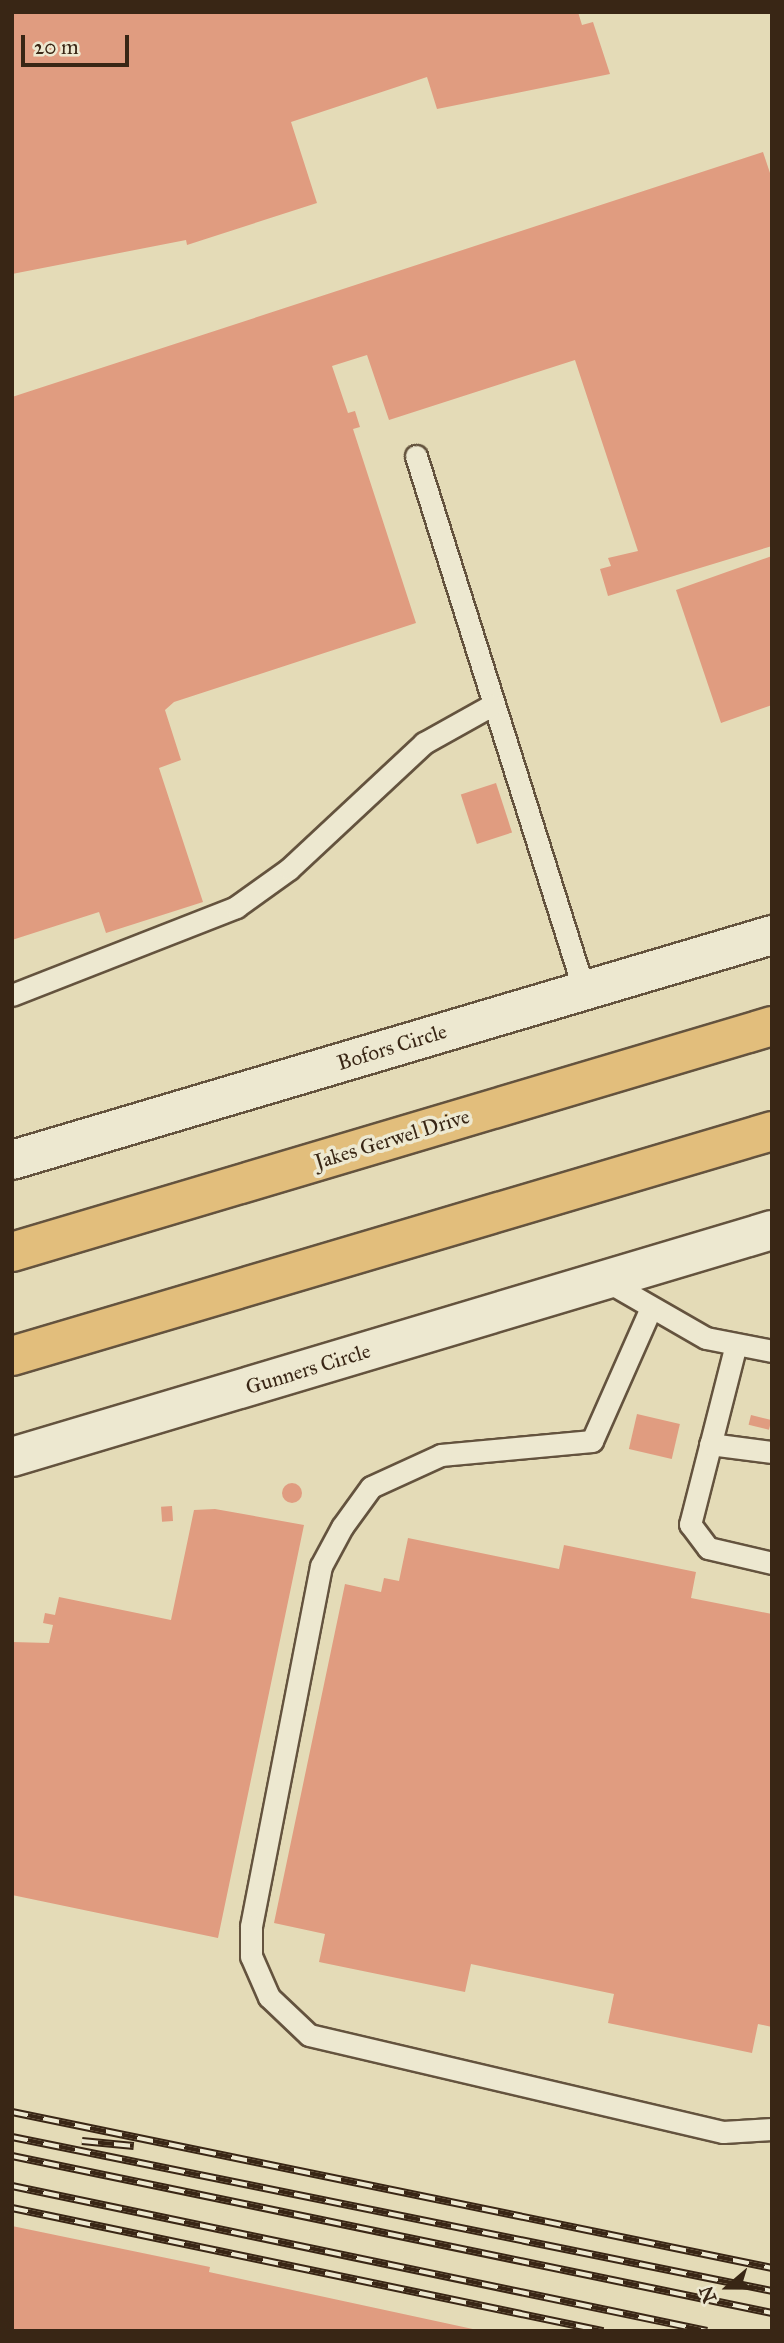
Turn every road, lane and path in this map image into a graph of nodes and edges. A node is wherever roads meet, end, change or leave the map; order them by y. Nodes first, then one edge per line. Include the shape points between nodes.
1 (415, 456) dead end
2 (492, 705) junction
3 (772, 935) edge
4 (584, 990) junction
5 (12, 995) edge
6 (772, 1026) edge
7 (772, 1131) edge
8 (12, 1160) edge
9 (772, 1230) edge
10 (12, 1252) edge
11 (605, 1280) junction
12 (650, 1310) junction
13 (735, 1348) junction
14 (772, 1351) edge
15 (12, 1356) edge
16 (710, 1444) junction
17 (772, 1452) edge
18 (12, 1457) edge
19 (772, 1563) edge
20 (772, 2129) edge

1 - 2 lane
2 - 4 lane
2 - 5 lane via 424,743 289,869 236,907
3 - 4 street, Bofors Circle
4 - 8 street, Bofors Circle
6 - 10 highway, Jakes Gerwel Drive
7 - 15 highway
9 - 11 street, Gunners Circle
11 - 12 lane
11 - 18 street, Gunners Circle
12 - 13 lane
12 - 20 lane via 592,1441 441,1455 371,1487 342,1527 321,1566 251,1926 251,1956 270,1997 309,2035 723,2132
13 - 14 lane
13 - 16 lane
16 - 17 lane
16 - 19 lane via 692,1533 708,1548

